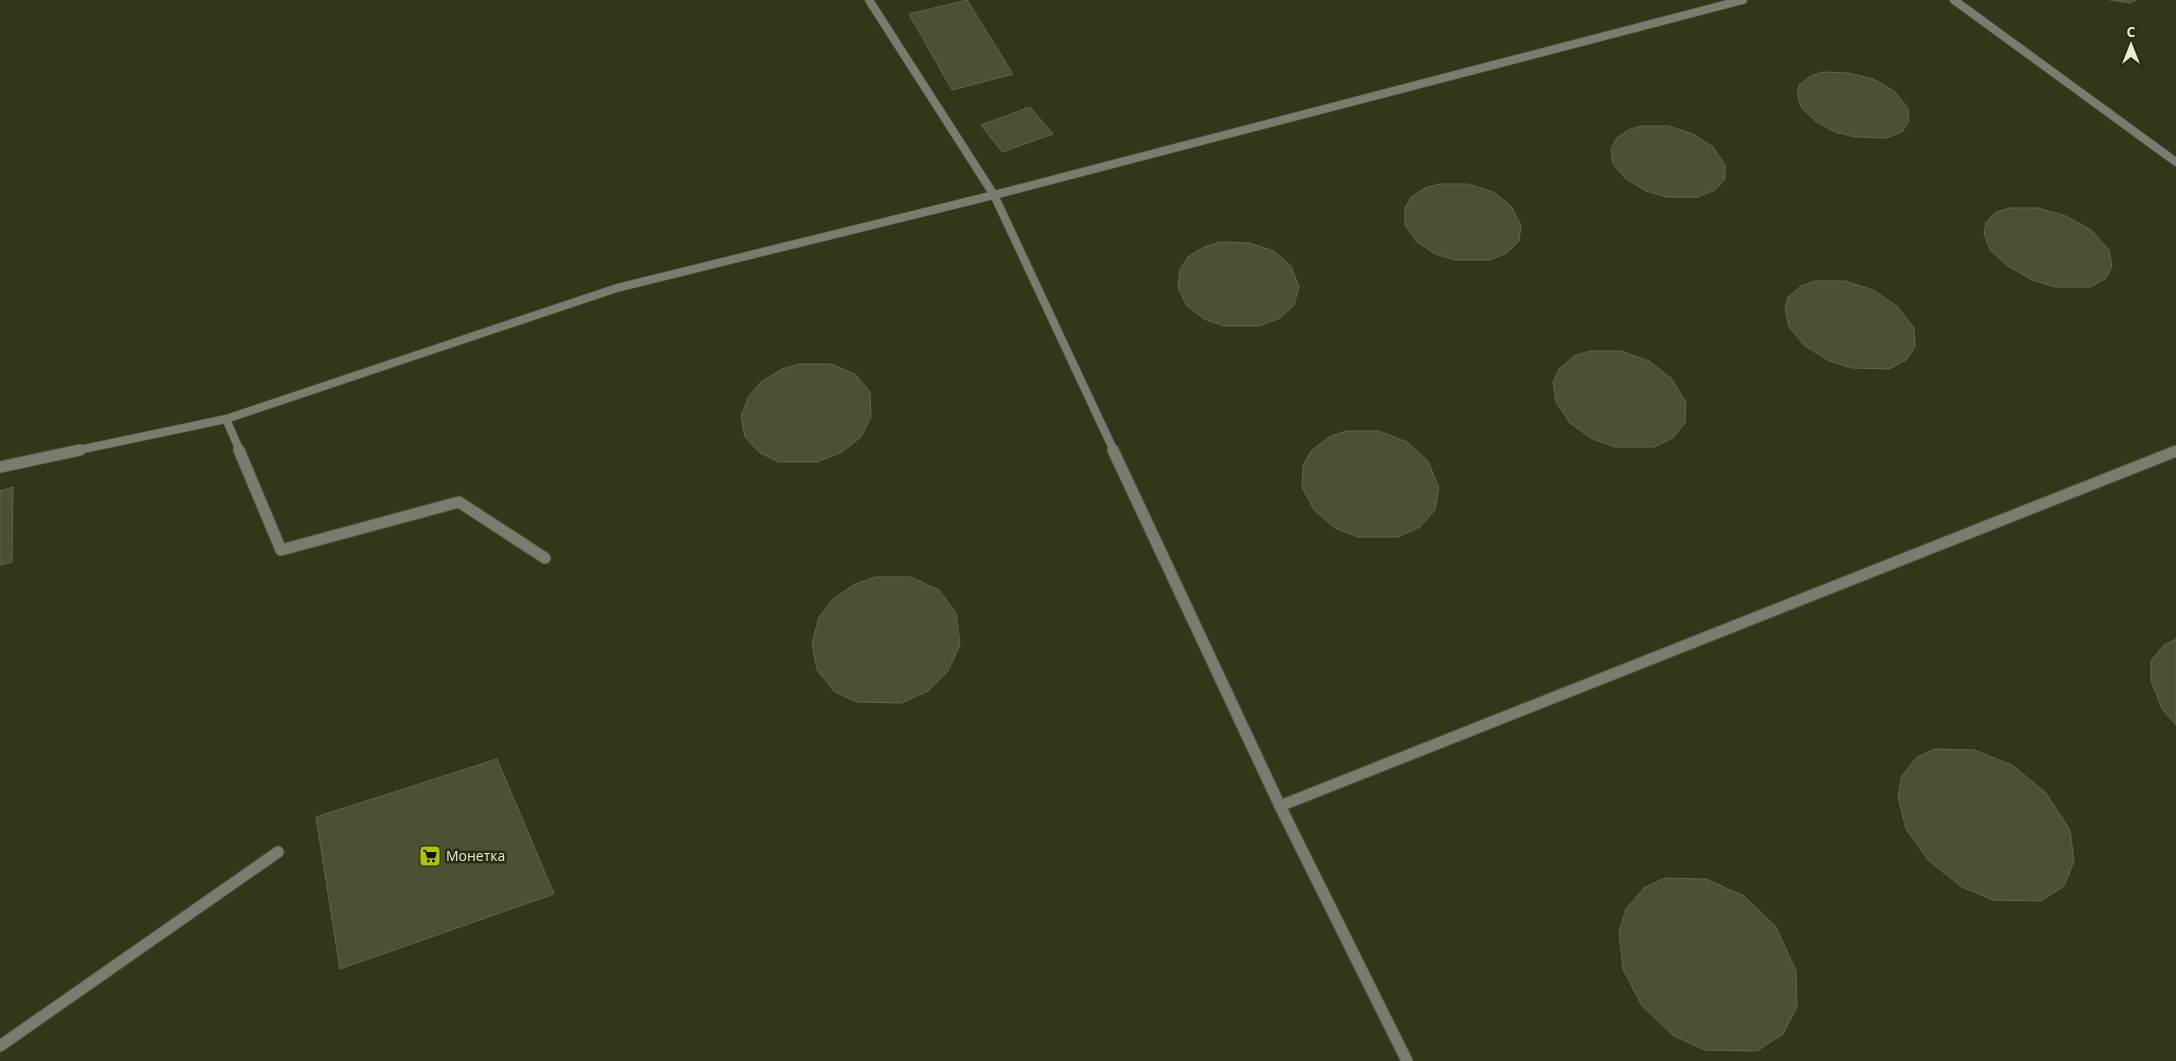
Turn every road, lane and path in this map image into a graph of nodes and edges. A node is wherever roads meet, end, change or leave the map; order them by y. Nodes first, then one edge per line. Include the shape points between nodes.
1 (869, 0) edge
2 (1743, 0) edge
3 (1954, 0) edge
4 (2176, 162) edge
5 (994, 195) junction
6 (226, 419) junction
7 (2176, 451) edge
8 (0, 467) edge
9 (545, 558) dead end
10 (1280, 806) junction
11 (278, 852) dead end
12 (0, 1046) edge
13 (1407, 1061) edge

1 - 5 lane
2 - 5 lane
3 - 4 lane
5 - 6 lane via 617,288
5 - 10 lane
6 - 8 lane
6 - 9 lane via 281,550 459,502
7 - 10 lane
10 - 13 lane
11 - 12 lane

